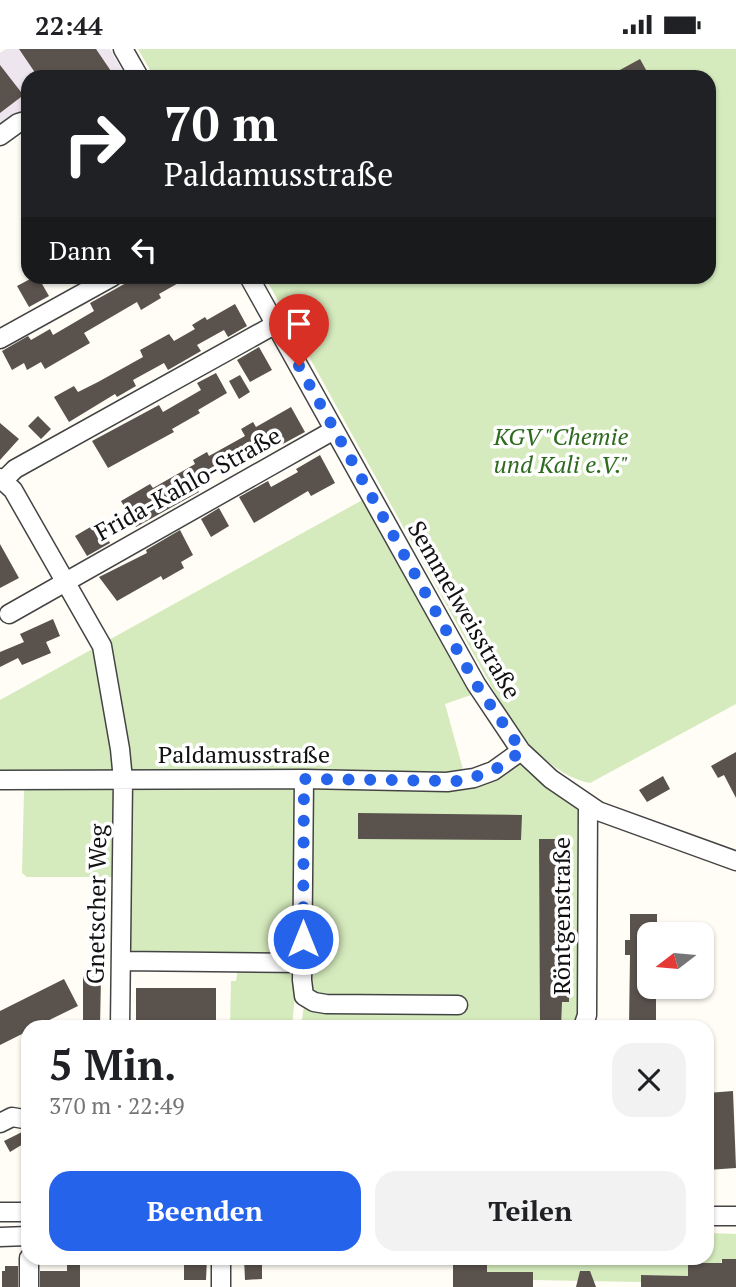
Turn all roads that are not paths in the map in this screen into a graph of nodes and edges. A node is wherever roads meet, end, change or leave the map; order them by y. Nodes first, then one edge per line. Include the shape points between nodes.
1 (123, 49) edge
2 (135, 70) edge
3 (21, 122) edge
4 (0, 136) edge
5 (99, 284) edge
6 (254, 284) edge
7 (276, 324) junction
8 (0, 339) edge
9 (334, 430) junction
10 (2, 479) edge
11 (66, 581) junction
12 (9, 614) dead end
13 (522, 751) junction
14 (304, 779) junction
15 (0, 780) edge
16 (123, 780) junction
17 (588, 805) junction
18 (736, 861) edge
19 (122, 961) junction
20 (303, 963) junction
21 (458, 1005) dead end
22 (120, 1020) edge
23 (585, 1020) edge
24 (21, 1118) edge
25 (0, 1123) edge
26 (0, 1212) edge
27 (21, 1212) edge
28 (714, 1216) edge
29 (736, 1216) edge
30 (0, 1237) edge
31 (21, 1237) edge
32 (29, 1265) edge
33 (221, 1265) edge
34 (29, 1287) edge
35 (221, 1287) edge

1 - 2 street
3 - 4 street
5 - 8 street
6 - 7 street, Semmelweisstraße
7 - 9 street, Semmelweisstraße
7 - 10 street
9 - 11 street, Frida-Kahlo-Straße
9 - 13 street, Semmelweisstraße via 476,684
10 - 11 street, Gnetscher Weg
11 - 12 street, Frida-Kahlo-Straße
11 - 16 street, Gnetscher Weg via 102,646
13 - 14 street, Paldamusstraße via 493,771 461,781
13 - 17 street, Semmelweisstraße
14 - 16 street, Paldamusstraße
14 - 20 street
15 - 16 street, Paldamusstraße
16 - 19 street, Gnetscher Weg
17 - 18 street, Semmelweisstraße
17 - 23 street, Röntgenstraße
19 - 20 street
19 - 22 street, Gnetscher Weg
20 - 21 street via 304,996 314,1002
24 - 25 street
26 - 27 street
28 - 29 street
30 - 31 street
32 - 34 street
33 - 35 street

